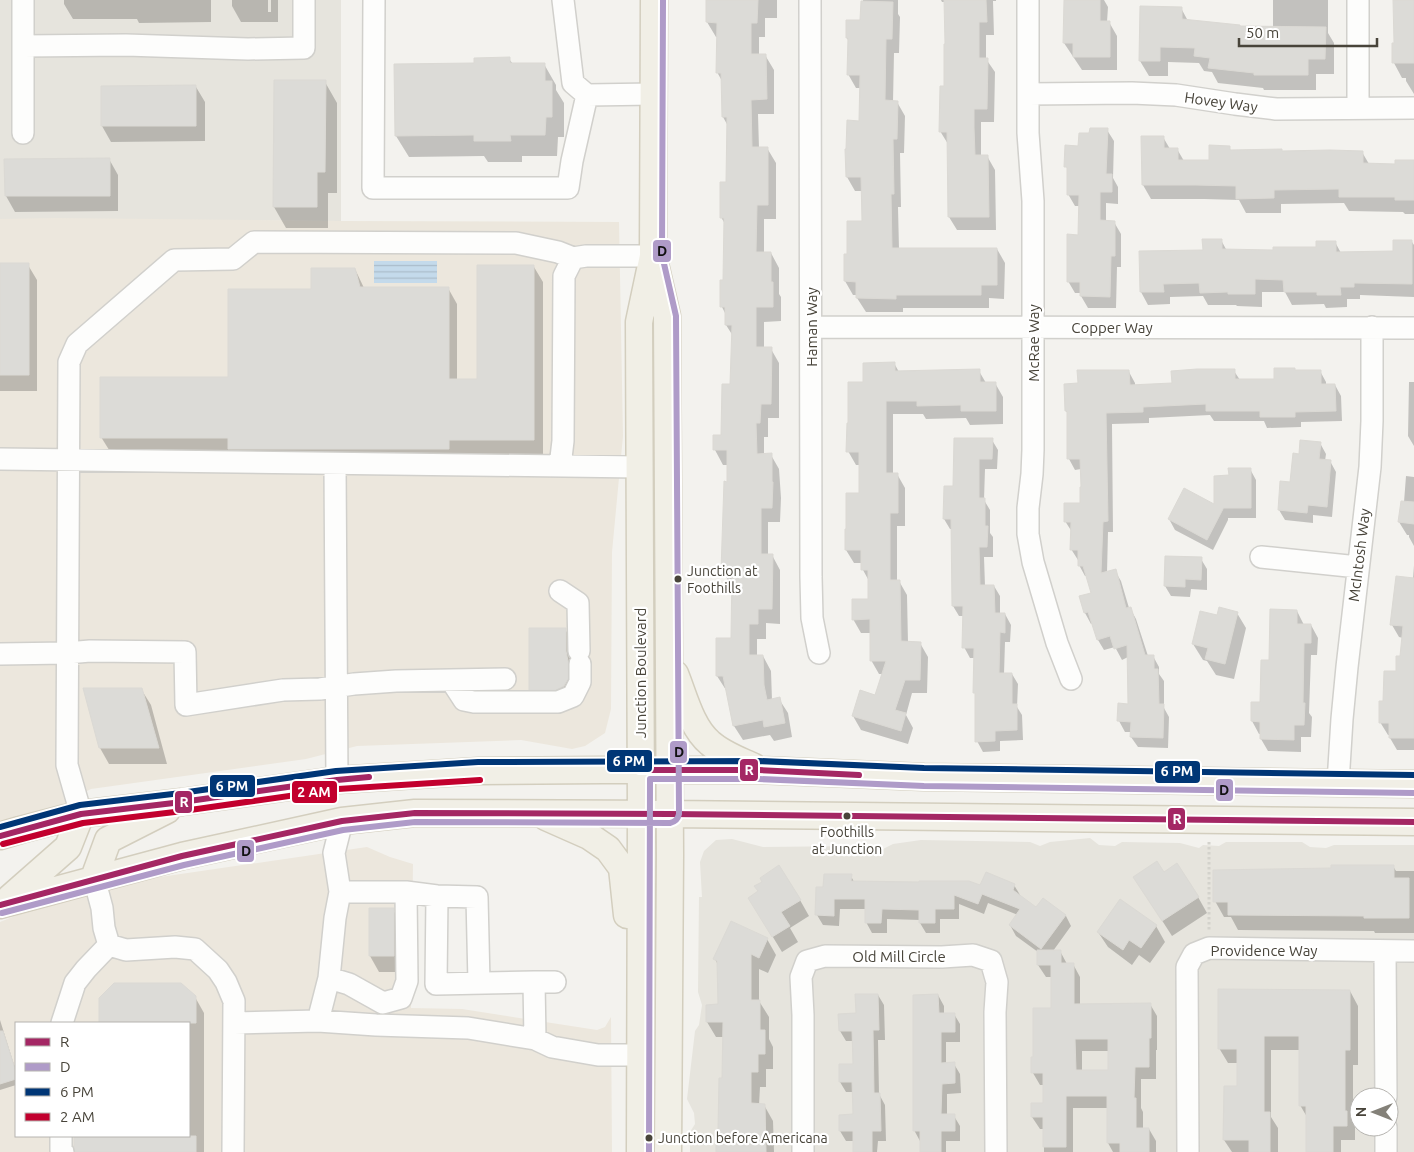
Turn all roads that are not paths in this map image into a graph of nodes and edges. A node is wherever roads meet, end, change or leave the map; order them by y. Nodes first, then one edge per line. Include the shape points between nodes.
1 (23, 0) edge
2 (304, 0) edge
3 (374, 0) edge
4 (563, 0) edge
5 (654, 0) edge
6 (810, 0) edge
7 (1028, 0) edge
8 (1358, 0) edge
9 (23, 46) junction
10 (654, 94) junction
11 (1028, 94) junction
12 (587, 95) junction
13 (1358, 108) junction
14 (1414, 108) edge
15 (23, 133) dead end
16 (654, 256) junction
17 (573, 258) junction
18 (811, 327) junction
19 (1033, 327) junction
20 (1372, 327) junction
21 (1414, 328) edge
22 (0, 459) edge
23 (70, 459) junction
24 (336, 464) junction
25 (560, 466) junction
26 (640, 467) junction
27 (1261, 556) dead end
28 (1358, 568) junction
29 (560, 591) dead end
30 (67, 653) junction
31 (819, 653) dead end
32 (0, 654) edge
33 (669, 657) junction
34 (1071, 679) dead end
35 (451, 680) junction
36 (505, 680) dead end
37 (336, 686) junction
38 (641, 770) junction
39 (670, 770) junction
40 (759, 770) junction
41 (337, 780) junction
42 (1338, 783) junction
43 (1414, 784) edge
44 (182, 802) junction
45 (81, 814) junction
46 (538, 814) junction
47 (641, 814) junction
48 (670, 814) junction
49 (342, 820) junction
50 (1414, 822) edge
51 (0, 836) edge
52 (94, 878) junction
53 (340, 892) junction
54 (406, 892) junction
55 (437, 896) junction
56 (3, 903) edge
57 (109, 945) junction
58 (1385, 951) junction
59 (1414, 952) edge
60 (329, 978) junction
61 (534, 982) junction
62 (555, 982) dead end
63 (479, 983) junction
64 (318, 1021) junction
65 (62, 1022) edge
66 (234, 1023) junction
67 (535, 1039) junction
68 (640, 1048) junction
69 (1386, 1087) edge
70 (61, 1137) edge
71 (1386, 1137) edge
72 (63, 1152) edge
73 (233, 1152) edge
74 (640, 1152) edge
75 (668, 1152) edge
76 (804, 1152) edge
77 (996, 1152) edge
78 (1188, 1152) edge
79 (1386, 1152) edge

1 - 9 street
2 - 9 street via 304,48
3 - 12 street via 373,188 568,188
4 - 12 street via 573,83
5 - 10 main road, Junction Boulevard
6 - 18 street, Haman Way
7 - 11 street, McRae Way
8 - 13 street
9 - 15 street
10 - 12 street
10 - 16 main road, Junction Boulevard
11 - 13 street, Hovey Way via 1132,93 1176,95 1276,108
11 - 19 street, McRae Way via 1033,202
13 - 14 street, Hovey Way
16 - 17 street
16 - 26 main road, Junction Boulevard via 639,322
16 - 33 main road, Junction Boulevard via 667,316
17 - 23 street via 516,243 254,242 233,259 174,260 77,344 70,362
17 - 25 street via 564,276
18 - 19 street, Copper Way
18 - 31 street, Haman Way via 810,577 812,618
19 - 20 street, Copper Way
19 - 34 street, McRae Way via 1033,450 1028,534 1057,644
20 - 21 street, Copper Way
20 - 28 street, McIntosh Way via 1370,467
22 - 23 street
23 - 24 street
23 - 30 street
24 - 25 street
24 - 37 street
25 - 26 street
26 - 38 main road, Junction Boulevard
27 - 28 street
28 - 42 street, McIntosh Way
29 - 35 street via 578,602 580,682 573,696 558,702 474,702 464,700
30 - 32 street
30 - 37 street via 184,652 186,705 282,690
30 - 45 street via 67,766
33 - 39 main road, Junction Boulevard
33 - 40 main road via 693,721 708,742
35 - 36 street
35 - 37 street
37 - 41 street
38 - 39 main road
38 - 41 main road via 479,772
38 - 47 main road, Junction Boulevard
39 - 40 main road
39 - 48 main road, Junction Boulevard
40 - 42 main road via 924,777
41 - 44 main road
42 - 43 main road
44 - 45 main road
44 - 52 main road via 108,840
45 - 51 main road
45 - 56 main road via 68,848
46 - 47 main road
46 - 49 main road via 416,813
46 - 68 main road via 589,836 608,849 622,868
47 - 48 main road
47 - 68 main road, Junction Boulevard
48 - 50 main road
48 - 75 main road, Junction Boulevard
49 - 52 main road
49 - 53 street via 334,853
52 - 56 main road
52 - 57 street
53 - 54 street
53 - 60 street via 334,918
54 - 55 street
54 - 60 street via 407,981 401,998 383,1003 349,984
55 - 63 street via 477,896
55 - 63 street via 436,984
57 - 65 street via 75,983
57 - 66 street via 126,950 194,949 218,970 226,982 234,1001
58 - 59 street, Providence Way
58 - 69 street
58 - 78 street, Providence Way via 1209,948 1194,954 1187,967
60 - 64 street
61 - 62 street
61 - 63 street
61 - 67 street
64 - 66 street
64 - 67 street via 468,1028
66 - 73 street
67 - 68 street via 554,1034
68 - 74 main road, Junction Boulevard
70 - 72 street
71 - 79 street
76 - 77 street, Old Mill Circle via 801,977 808,961 825,956 973,955 991,961 997,982

